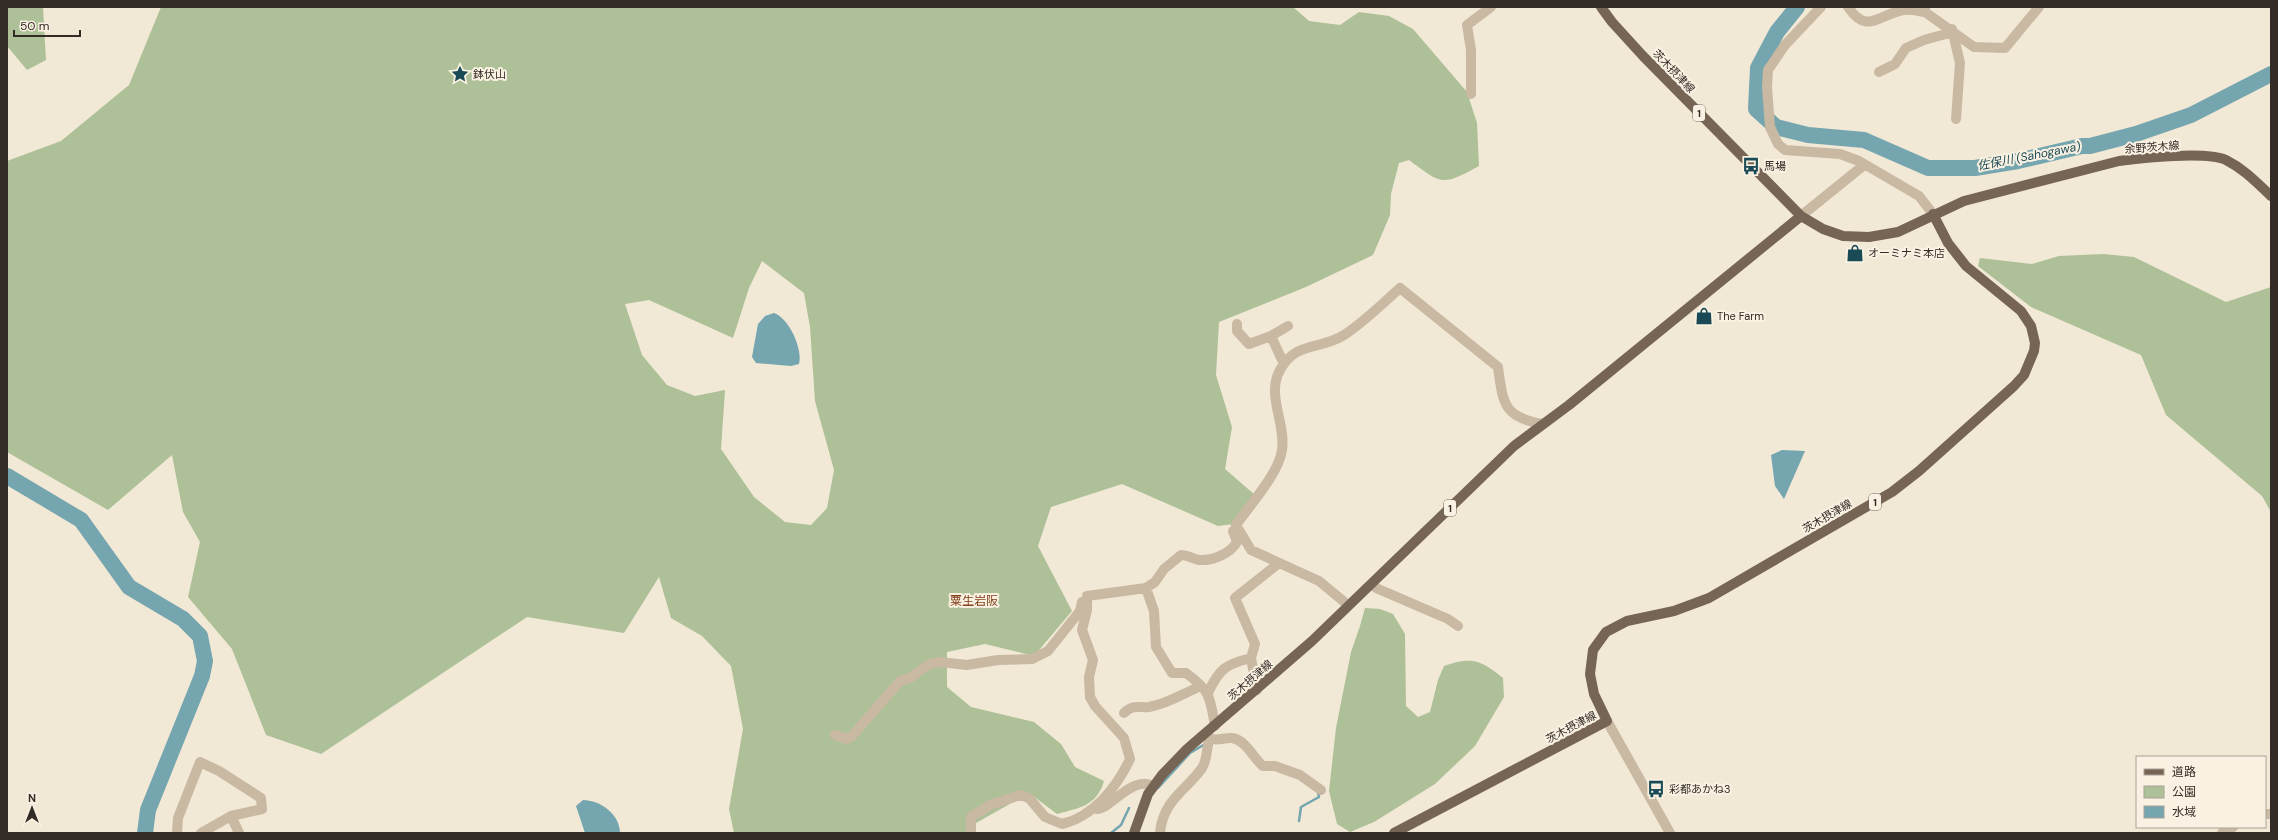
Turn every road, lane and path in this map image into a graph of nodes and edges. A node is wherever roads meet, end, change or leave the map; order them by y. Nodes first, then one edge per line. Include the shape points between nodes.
1 (1491, 7) edge
2 (1601, 7) edge
3 (1821, 7) edge
4 (1848, 7) edge
5 (2039, 7) edge
6 (1925, 10) edge
7 (1952, 31) junction
8 (1879, 72) dead end
9 (1471, 94) dead end
10 (1956, 119) dead end
11 (1864, 165) junction
12 (2271, 196) edge
13 (1933, 214) junction
14 (1801, 216) junction
15 (1237, 324) dead end
16 (1288, 326) dead end
17 (1271, 336) junction
18 (1284, 364) junction
19 (1542, 424) junction
20 (1236, 525) junction
21 (1279, 563) junction
22 (1373, 583) junction
23 (1146, 588) junction
24 (1087, 596) junction
25 (1348, 605) junction
26 (1458, 626) dead end
27 (1251, 658) junction
28 (1205, 690) junction
29 (1258, 690) junction
30 (1124, 713) dead end
31 (1607, 721) junction
32 (1215, 726) junction
33 (835, 735) dead end
34 (1208, 739) junction
35 (1153, 786) junction
36 (1321, 790) dead end
37 (1094, 807) junction
38 (231, 816) junction
39 (2231, 828) edge
40 (178, 833) edge
41 (201, 833) edge
42 (239, 833) edge
43 (970, 833) edge
44 (1134, 833) edge
45 (1160, 833) edge
46 (1394, 833) edge
47 (1670, 833) edge
48 (2222, 833) edge

1 - 9 street via 1467,25 1471,50
2 - 14 main road, 茨木摂津線 / 1 via 1643,56
3 - 11 street via 1784,45 1768,70 1770,127 1778,144 1784,150 1840,154
4 - 6 street via 1854,17 1870,23 1902,10
5 - 7 street via 2005,48 1974,47
6 - 7 street via 1935,21
7 - 8 street via 1906,48 1895,64
7 - 10 street via 1960,63
11 - 13 street via 1919,196
11 - 14 street
12 - 13 main road, 余野茨木線 via 2243,170 2224,159 2144,157 2119,161 1964,201
13 - 14 main road, 茨木摂津線 / 1 via 1898,232 1869,237 1836,234
13 - 31 main road, 茨木摂津線 / 1 via 1948,243 1966,266 2021,311 2031,326 2034,351 2024,375 1925,466 1892,492 1709,598 1674,611 1627,621 1606,632 1593,650 1590,674 1594,694
14 - 19 main road, 茨木摂津線 / 1 via 1569,405
15 - 17 street via 1237,331 1249,344
16 - 17 street
17 - 18 street
18 - 19 street via 1293,352 1343,336 1400,288 1498,367 1501,392 1510,413 1523,420
18 - 20 street via 1279,370 1274,392 1282,426 1282,451 1274,472
19 - 22 main road, 茨木摂津線 / 1 via 1514,446
20 - 21 street via 1251,550
20 - 23 street via 1232,528 1237,542 1234,547 1212,560 1197,560 1181,555 1164,569 1156,582
21 - 25 street via 1319,581
21 - 27 street via 1235,598 1255,644
22 - 25 main road, 茨木摂津線 / 1
22 - 26 street via 1376,588 1448,619
23 - 24 street
23 - 28 street via 1154,611 1156,647 1172,673 1186,673
24 - 33 street via 1071,624 1043,654 1032,659 929,664 910,678 900,681 852,736 846,738
24 - 37 street via 1087,610 1082,630 1093,660 1089,677 1090,697 1124,738 1130,760 1112,789
25 - 29 main road, 茨木摂津線 / 1
27 - 28 street via 1231,662
27 - 29 street
28 - 30 street via 1150,707 1131,707
28 - 32 street via 1212,703
29 - 32 main road, 茨木摂津線 / 1
31 - 46 main road, 茨木摂津線
31 - 47 street
32 - 34 main road, 茨木摂津線 / 1
34 - 35 main road, 茨木摂津線 / 1 via 1187,749
34 - 36 street via 1238,740 1263,766 1274,766 1300,775
34 - 45 street via 1203,766 1168,805 1163,815
35 - 37 street via 1147,784 1122,792 1099,810
35 - 44 main road, 茨木摂津線 / 1
37 - 43 street via 1069,823 1062,824 1045,818 1029,798 1020,795 990,805 971,817
38 - 40 street via 262,809 261,798 200,762 178,818
38 - 41 street
38 - 42 street
39 - 48 street

